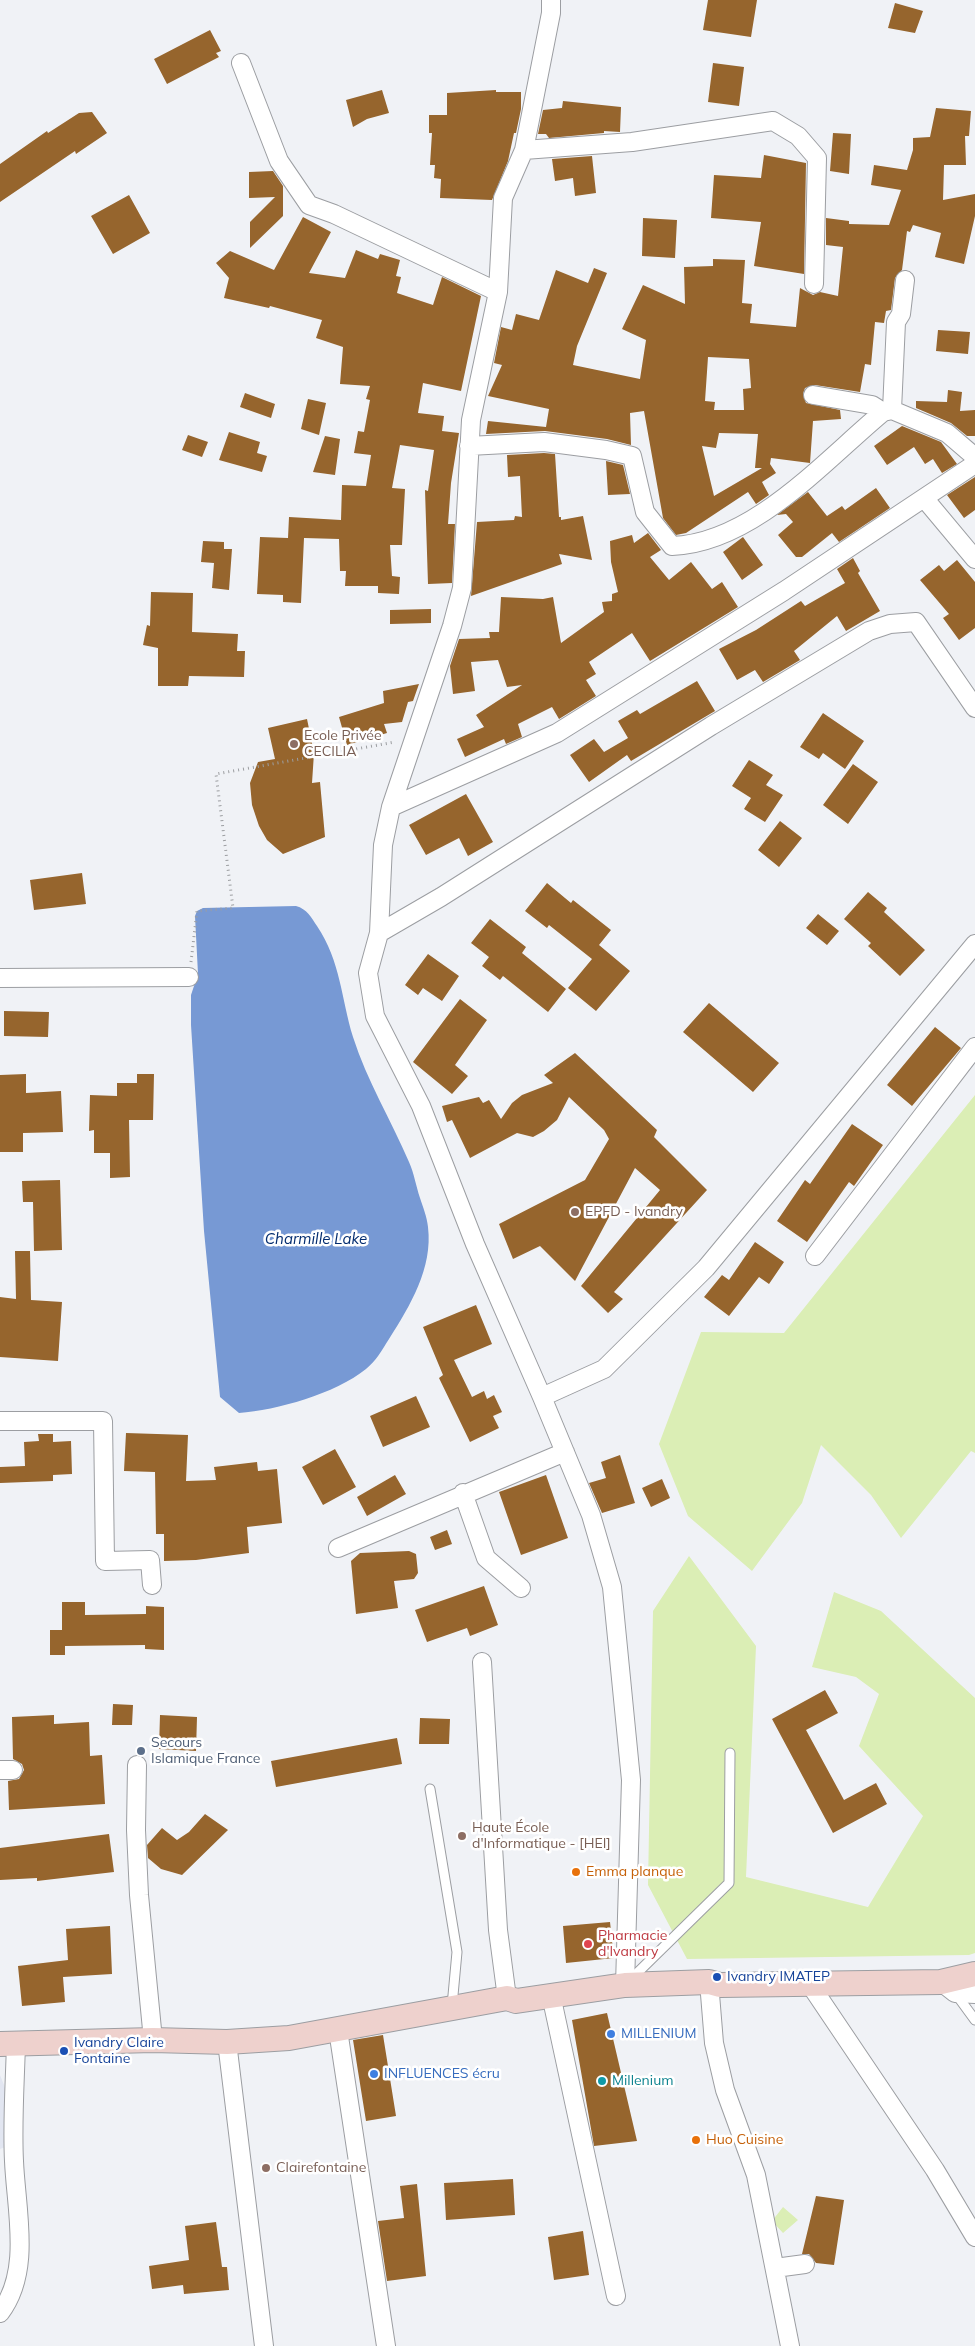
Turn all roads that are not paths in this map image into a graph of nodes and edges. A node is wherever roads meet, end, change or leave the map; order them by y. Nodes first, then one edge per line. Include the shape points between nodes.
1 (551, 0) edge
2 (241, 63) dead end
3 (524, 150) junction
4 (905, 280) dead end
5 (814, 284) dead end
6 (498, 292) junction
7 (813, 395) dead end
8 (887, 412) junction
9 (469, 446) junction
10 (975, 457) edge
11 (975, 464) edge
12 (924, 498) junction
13 (975, 559) edge
14 (975, 708) edge
15 (391, 807) junction
16 (379, 933) junction
17 (975, 944) edge
18 (189, 977) road end
19 (0, 978) edge
20 (975, 1047) edge
21 (815, 1256) dead end
22 (542, 1397) junction
23 (0, 1421) edge
24 (564, 1452) junction
25 (463, 1493) junction
26 (338, 1548) dead end
27 (152, 1586) dead end
28 (521, 1588) dead end
29 (482, 1662) dead end
30 (730, 1753) dead end
31 (137, 1765) dead end
32 (430, 1789) dead end
33 (975, 1974) edge
34 (709, 1982) junction
35 (810, 1983) junction
36 (625, 1985) junction
37 (948, 1987) junction
38 (975, 1994) edge
39 (551, 1995) junction
40 (507, 1998) junction
41 (452, 2008) junction
42 (975, 2020) edge
43 (338, 2030) junction
44 (153, 2040) junction
45 (227, 2042) junction
46 (8, 2043) edge
47 (975, 2237) edge
48 (805, 2264) dead end
49 (775, 2268) junction
50 (616, 2296) dead end
51 (0, 2314) edge
52 (264, 2346) edge
53 (386, 2346) edge
54 (790, 2346) edge

1 - 3 street
2 - 6 street via 279,161 309,205
3 - 5 street via 632,142 773,122 798,136 817,158
3 - 6 street via 503,198
4 - 8 street via 901,314 896,322
6 - 9 street via 471,420
7 - 8 street via 872,405
8 - 9 street via 806,480 744,525 690,545 672,546 645,512 632,456 544,442
8 - 10 street via 947,433
9 - 15 street via 462,588
11 - 12 street
12 - 13 street
12 - 15 street via 784,591 557,733
14 - 16 street via 916,622 890,624 869,631
15 - 16 street via 383,845
16 - 22 street via 368,973 375,1016 422,1106 475,1244
17 - 22 street via 706,1268 604,1369
18 - 19 street
20 - 21 street
22 - 24 street
23 - 27 street via 103,1421 106,1561 150,1560
24 - 25 street
24 - 36 street via 591,1515 612,1587 631,1780
25 - 26 street
25 - 28 street via 486,1558
29 - 40 street via 498,1930
30 - 36 lane via 728,1883
31 - 44 street via 139,1895
32 - 41 lane via 457,1952
33 - 37 main road
34 - 35 main road via 720,1985
34 - 36 main road
34 - 49 street via 714,2043 725,2090 756,2174
35 - 37 main road
35 - 47 street via 935,2170
36 - 39 main road
37 - 38 street
37 - 42 lane
39 - 40 main road via 516,2001
39 - 50 street
40 - 41 main road
41 - 43 main road
43 - 45 main road via 288,2038
43 - 53 street
44 - 45 main road
44 - 46 main road
45 - 52 street
46 - 51 street via 20,2230 18,2269
48 - 49 street
49 - 54 street

